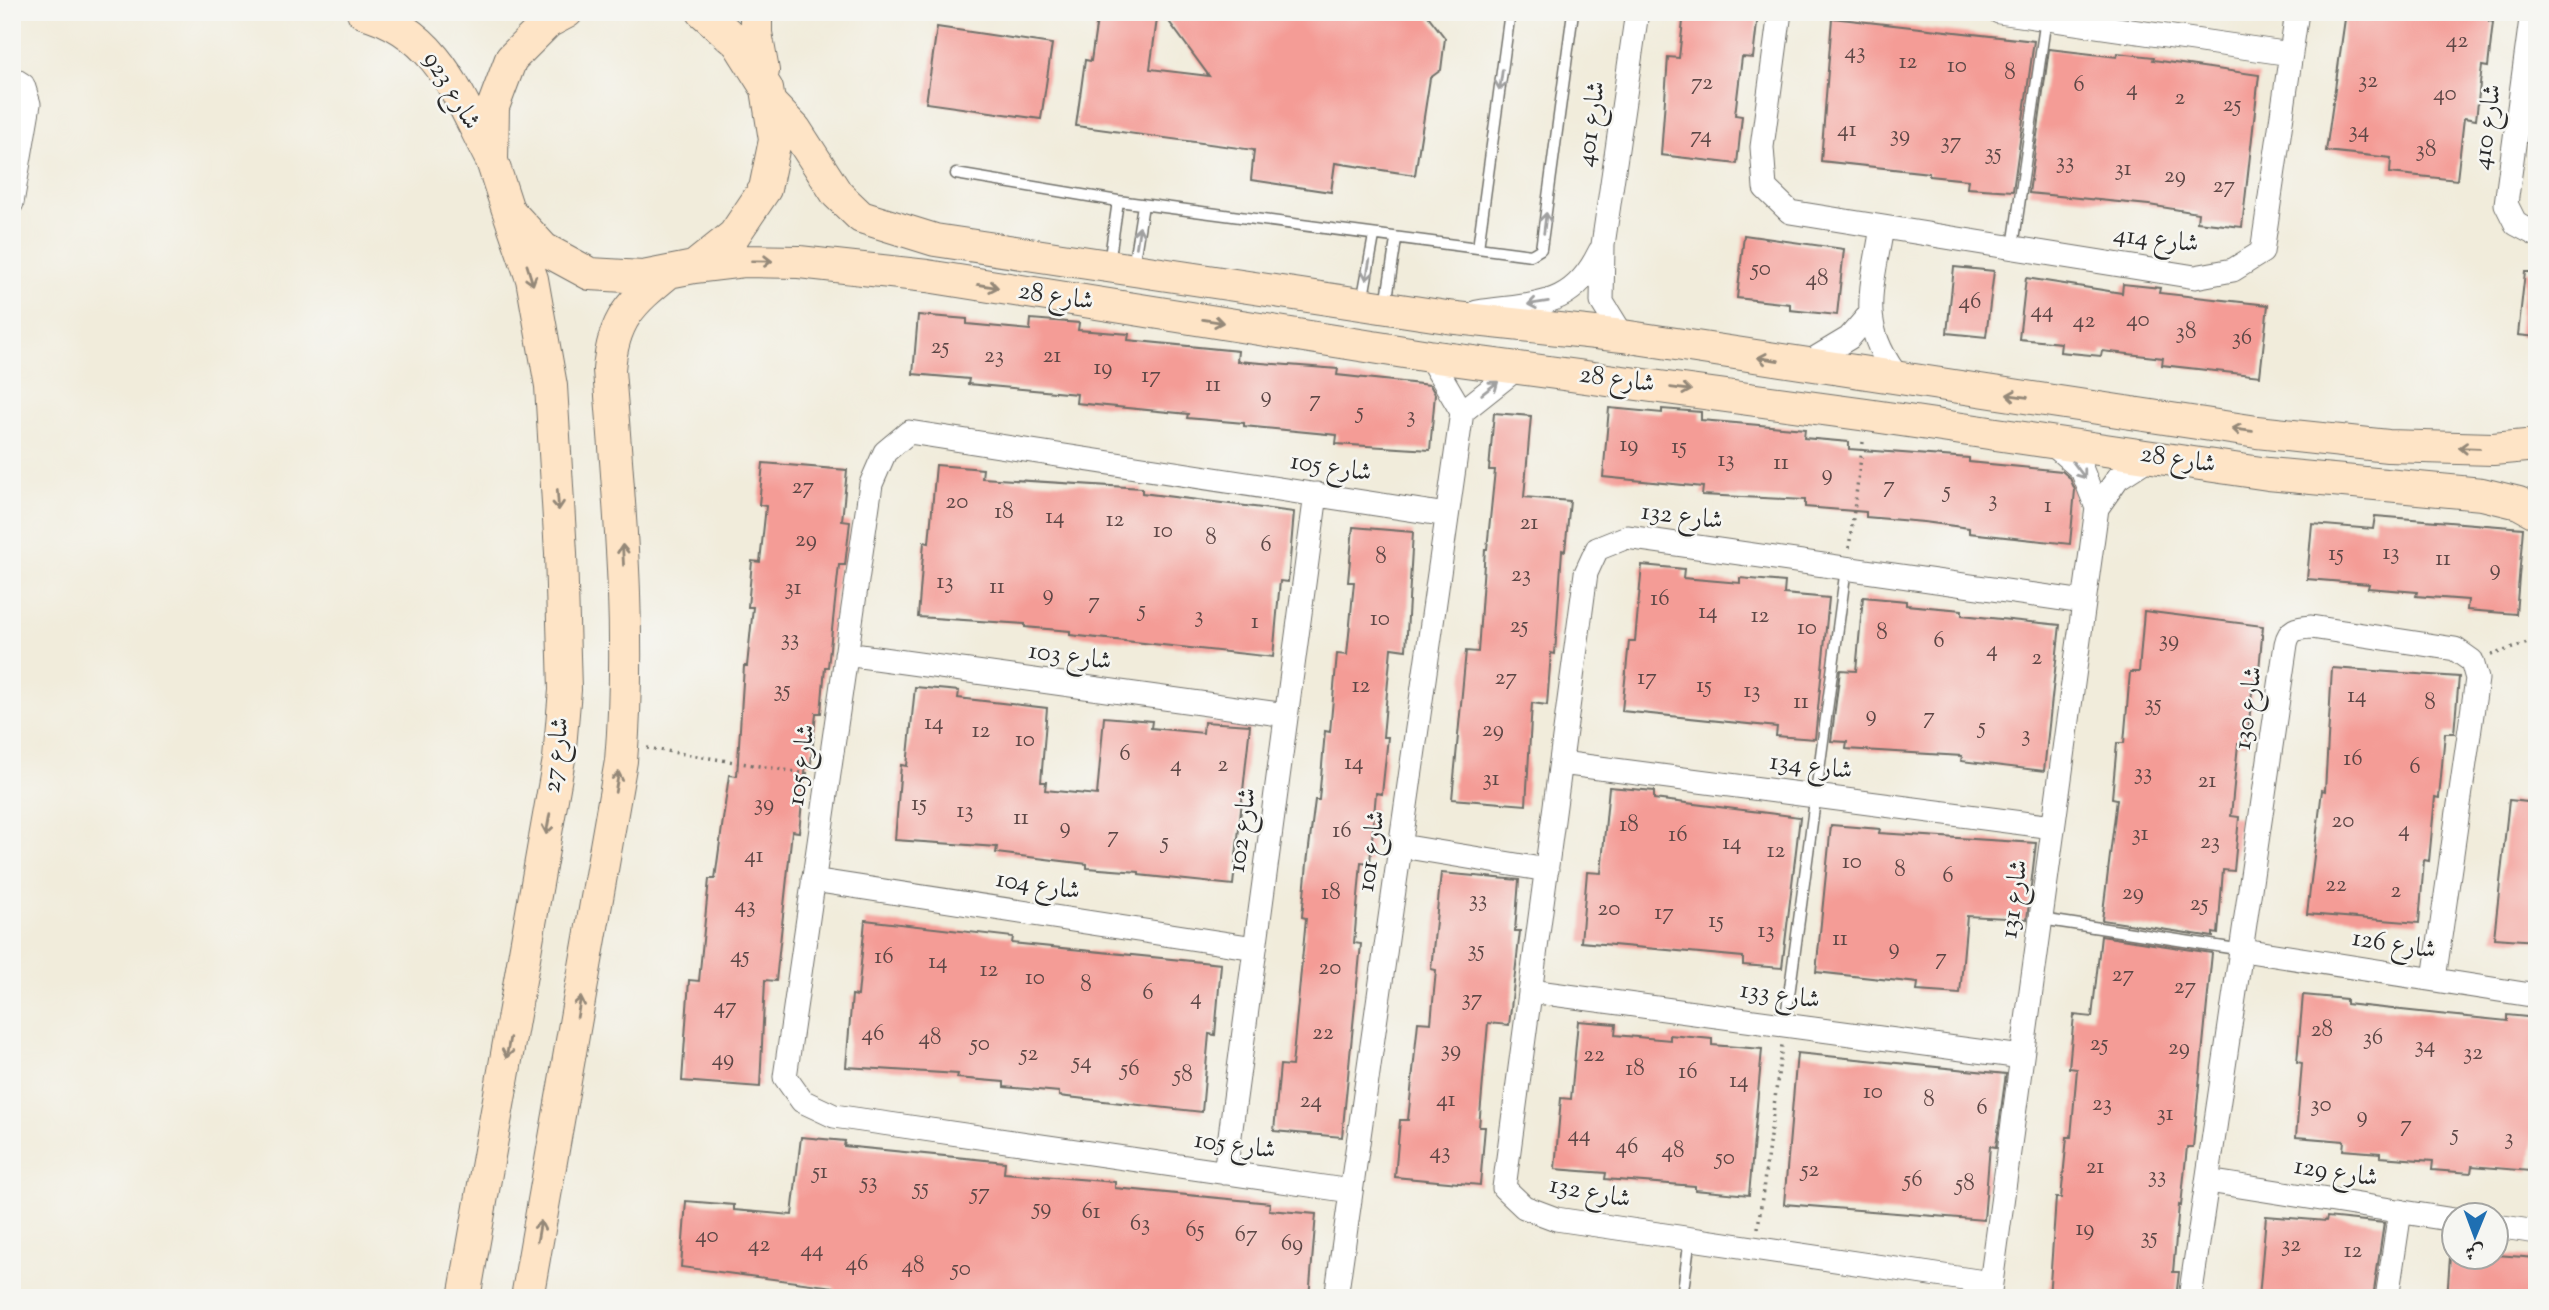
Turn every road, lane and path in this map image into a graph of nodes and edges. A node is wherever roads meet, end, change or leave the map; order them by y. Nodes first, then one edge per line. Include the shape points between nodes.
1 (363, 12) edge
2 (568, 12) edge
3 (703, 12) edge
4 (756, 12) edge
5 (1510, 12) edge
6 (1573, 12) edge
7 (1637, 12) edge
8 (1780, 12) edge
9 (1999, 12) edge
10 (2297, 12) edge
11 (2532, 12) edge
12 (2046, 16) edge
13 (2291, 54) junction
14 (12, 78) edge
15 (768, 95) junction
16 (492, 161) junction
17 (956, 174) dead end
18 (1118, 201) junction
19 (12, 203) edge
20 (1143, 205) junction
21 (509, 210) junction
22 (1882, 227) junction
23 (2537, 235) edge
24 (1374, 236) junction
25 (1396, 240) junction
26 (1603, 245) junction
27 (2012, 247) junction
28 (1478, 248) junction
29 (1120, 268) junction
30 (682, 270) junction
31 (1374, 306) junction
32 (1869, 315) junction
33 (1447, 317) junction
34 (1623, 336) junction
35 (1429, 356) junction
36 (1804, 365) junction
37 (1520, 366) junction
38 (1900, 380) junction
39 (1462, 412) junction
40 (1867, 415) junction
41 (2049, 441) junction
42 (2537, 445) edge
43 (2152, 456) junction
44 (1316, 494) junction
45 (2096, 508) junction
46 (2537, 513) edge
47 (1447, 515) junction
48 (1846, 568) junction
49 (2084, 602) junction
50 (2537, 640) edge
51 (846, 654) junction
52 (2472, 661) junction
53 (1286, 715) junction
54 (622, 744) junction
55 (1561, 763) junction
56 (828, 777) junction
57 (1815, 796) junction
58 (2053, 827) junction
59 (1401, 846) junction
60 (1547, 870) junction
61 (813, 880) junction
62 (2041, 919) junction
63 (1255, 948) junction
64 (2243, 950) junction
65 (2434, 979) junction
66 (1530, 991) junction
67 (2537, 996) edge
68 (1785, 1025) junction
69 (2022, 1057) junction
70 (1225, 1173) junction
71 (2208, 1181) junction
72 (1351, 1191) junction
73 (2400, 1211) junction
74 (2440, 1218) edge
75 (2510, 1228) edge
76 (2537, 1232) edge
77 (1690, 1237) junction
78 (1755, 1247) junction
79 (1990, 1290) edge
80 (464, 1298) edge
81 (527, 1298) edge
82 (1336, 1298) edge
83 (1682, 1298) edge
84 (2190, 1298) edge
85 (2387, 1298) edge

1 - 16 street, شارع 923 via 387,18 432,52
2 - 16 street via 548,22 511,59 493,107
3 - 15 street via 738,43
4 - 15 street
5 -> 28 lane
28 -> 6 lane via 1531,256 1541,249
7 - 26 street, شارع 401
8 - 22 street, شارع 414 via 1762,146 1765,188 1790,212
9 - 12 street
10 - 13 street, شارع 414
11 - 23 street, شارع 410 via 2506,204 2516,224
12 - 13 street
12 - 27 lane
13 - 27 street, شارع 414 via 2262,252 2233,270 2195,277
14 - 19 street via 23,85 29,104
15 - 29 street, شارع 28 via 836,194 862,217 935,240
15 - 30 street via 775,139 765,190 734,234
16 - 21 street, شارع 27
17 - 18 lane
18 - 20 lane
18 - 29 lane
20 - 24 lane
29 -> 20 lane
21 - 30 street, شارع 28 via 544,249 590,274 643,277
21 -> 80 street, شارع 27 via 532,279 547,349 561,539 565,690 559,759
22 - 27 street, شارع 414
22 - 32 street
24 - 25 lane
24 -> 31 lane
25 - 28 lane
25 - 31 lane
26 -> 33 street, شارع 401 via 1589,273 1574,290 1555,300
26 - 34 street, شارع 401 via 1602,302
29 - 31 street, شارع 28
30 -> 35 street, شارع 28 via 744,261 799,262 927,276
54 -> 30 street via 627,687 624,553 609,370 611,341 627,310
31 - 33 street, شارع 28
32 - 36 street via 1849,338
32 - 38 street via 1881,356
33 - 34 street, شارع 28
36 -> 34 street, شارع 28
35 - 37 street, شارع 28
35 - 39 street
36 - 38 street, شارع 28
39 -> 37 street
37 -> 40 street, شارع 28
42 -> 38 street, شارع 28 via 2493,449 2388,446 2257,432
39 - 47 street, شارع 101
40 - 41 street, شارع 28
40 - 48 path
41 - 43 street, شارع 28
41 -> 45 street, شارع 131 via 2082,470
43 - 45 street, شارع 131 via 2118,478
43 - 46 street, شارع 28 via 2268,474 2482,494 2519,503
44 - 47 street, شارع 105
44 - 51 street, شارع 105 via 909,432 885,452 871,484
44 - 53 street, شارع 102
45 - 49 street, شارع 131
47 - 59 street, شارع 101
48 - 49 street, شارع 132
48 - 55 street, شارع 132 via 1626,537 1597,549 1586,573
48 - 57 lane
49 - 58 street, شارع 131
50 - 52 path
51 - 53 street, شارع 103
51 - 56 street, شارع 105
52 - 64 street, شارع 130 via 2455,649 2311,627 2288,635
52 - 65 street via 2477,679
53 - 63 street, شارع 102
54 - 56 path
81 -> 54 street
55 - 57 street, شارع 134
55 - 60 street, شارع 132
56 - 61 street, شارع 105
57 - 58 street, شارع 134
57 - 68 lane
58 - 62 street, شارع 131
59 - 60 street
59 - 72 street, شارع 101
60 - 66 street, شارع 132
61 - 63 street, شارع 104
61 - 70 street, شارع 105 via 785,1077 802,1101 834,1116
62 - 64 lane
62 - 69 street, شارع 131
63 - 70 street, شارع 102
64 - 65 street, شارع 126
64 - 71 street, شارع 130
65 - 67 street, شارع 126
66 - 68 street, شارع 133
66 - 77 street, شارع 132 via 1504,1188 1524,1207 1556,1219
68 - 69 street, شارع 133
68 - 78 path
69 - 79 street, شارع 131
70 - 72 street, شارع 105
71 - 73 street, شارع 129
71 - 84 street, شارع 130
72 - 82 street, شارع 101
73 - 74 street, شارع 129
73 - 85 street
75 - 76 street
77 - 78 street, شارع 132
77 - 83 lane
78 - 79 street, شارع 132

